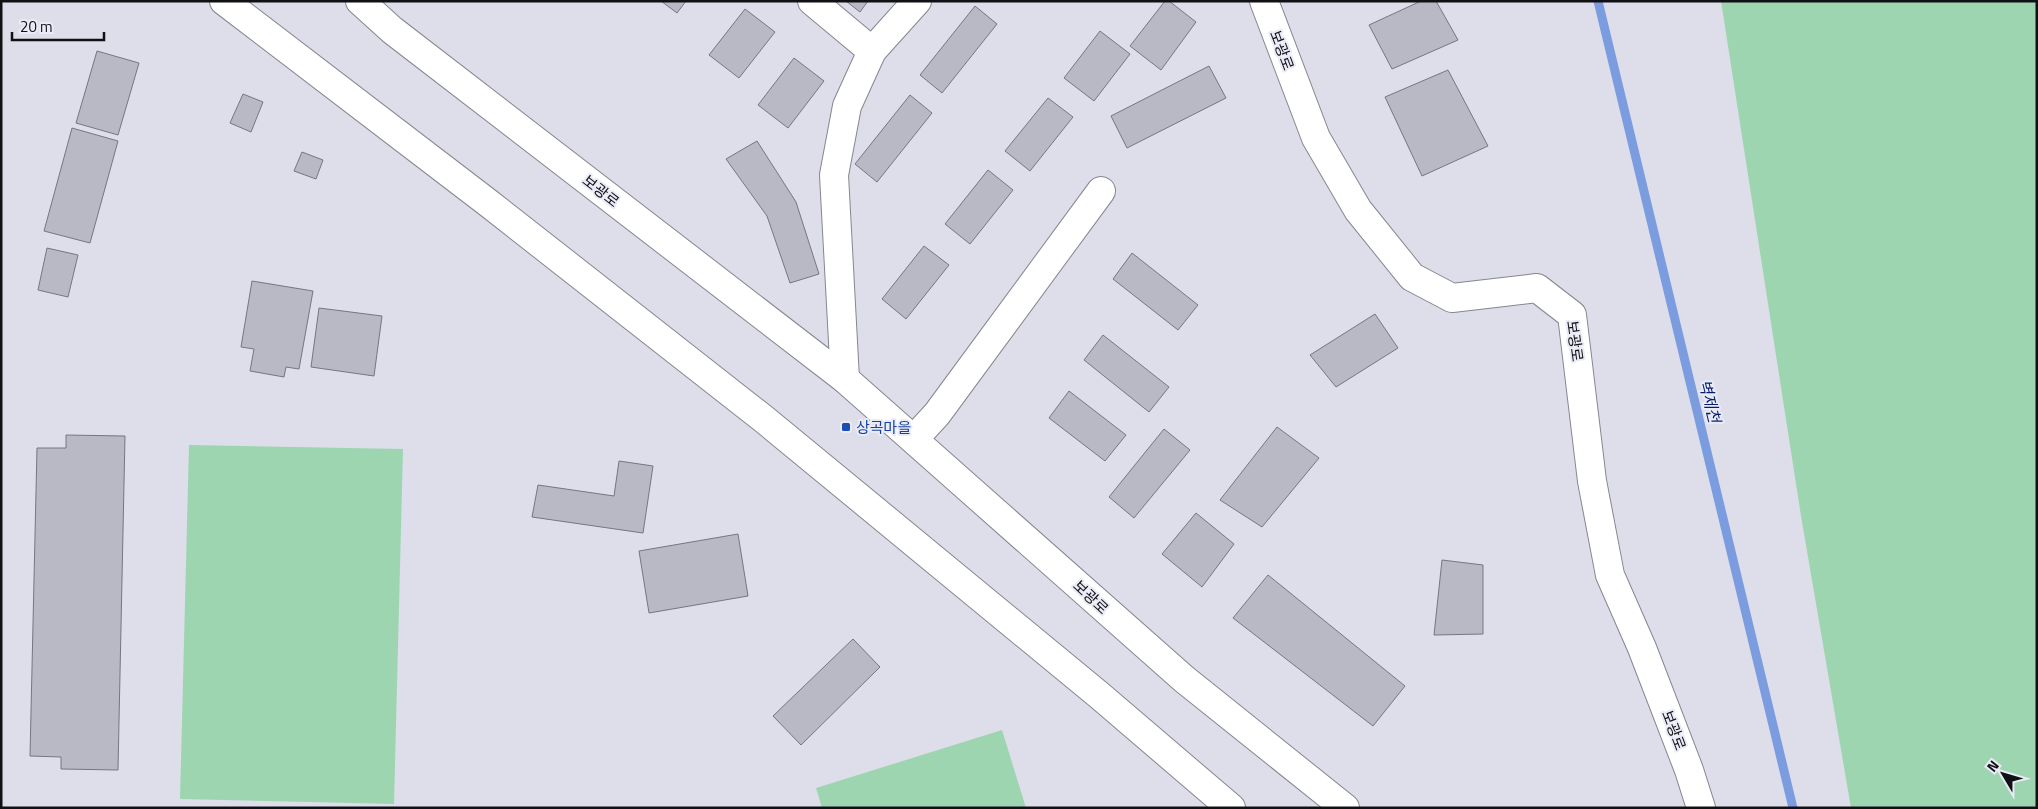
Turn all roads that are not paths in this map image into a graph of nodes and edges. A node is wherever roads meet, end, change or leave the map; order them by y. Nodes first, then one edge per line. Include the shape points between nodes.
1 (224, 1) edge
2 (360, 1) edge
3 (812, 1) edge
4 (917, 1) edge
5 (1264, 1) edge
6 (872, 51) junction
7 (1101, 191) dead end
8 (845, 379) junction
9 (914, 439) junction
10 (1231, 808) edge
11 (1345, 808) edge
12 (1701, 808) edge

1 - 10 main road via 480,196 765,420
2 - 8 main road, 보광로 via 392,30
3 - 6 main road
4 - 6 main road
5 - 12 main road, 보광로 via 1316,138 1358,210 1412,277 1452,298 1537,288 1572,315 1592,481 1610,575 1642,648
6 - 8 main road via 848,106 834,175
7 - 9 main road via 937,414
8 - 9 main road, 보광로
9 - 11 main road, 보광로 via 1184,679

